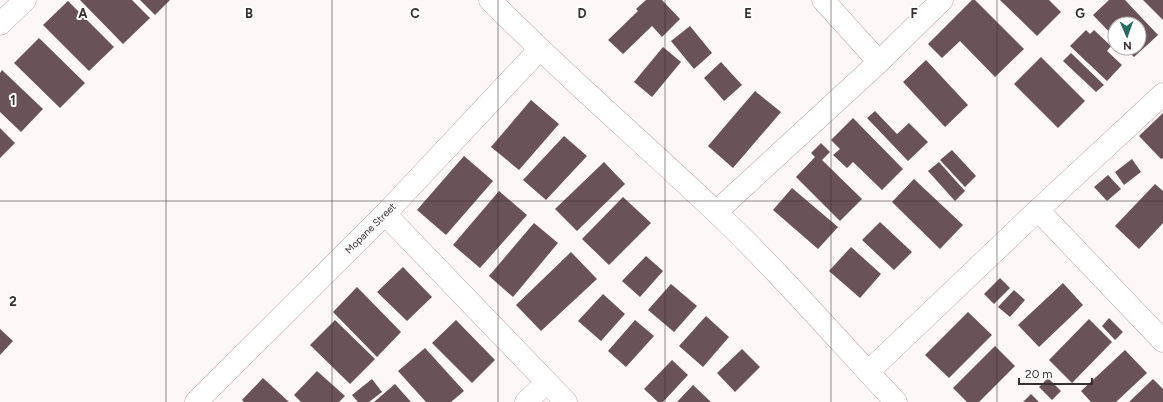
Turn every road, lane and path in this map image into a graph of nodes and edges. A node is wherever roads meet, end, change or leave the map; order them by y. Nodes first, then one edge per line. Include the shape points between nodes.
1 (25, 0) edge
2 (490, 0) edge
3 (823, 0) edge
4 (942, 0) edge
5 (0, 24) edge
6 (538, 50) junction
7 (879, 62) junction
8 (1163, 94) edge
9 (1038, 210) junction
10 (716, 212) junction
11 (385, 214) junction
12 (1163, 341) edge
13 (868, 372) junction
14 (546, 383) junction
15 (196, 402) edge
16 (526, 402) edge
17 (566, 402) edge
18 (896, 402) edge

1 - 5 street
2 - 6 street
3 - 7 street
4 - 7 street
6 - 10 street
6 - 11 street, Mopane Street
7 - 10 street
8 - 9 street
9 - 12 street
9 - 13 street
10 - 13 street via 826,324
11 - 14 street
11 - 15 street, Mopane Street
13 - 18 street
14 - 16 street
14 - 17 street

